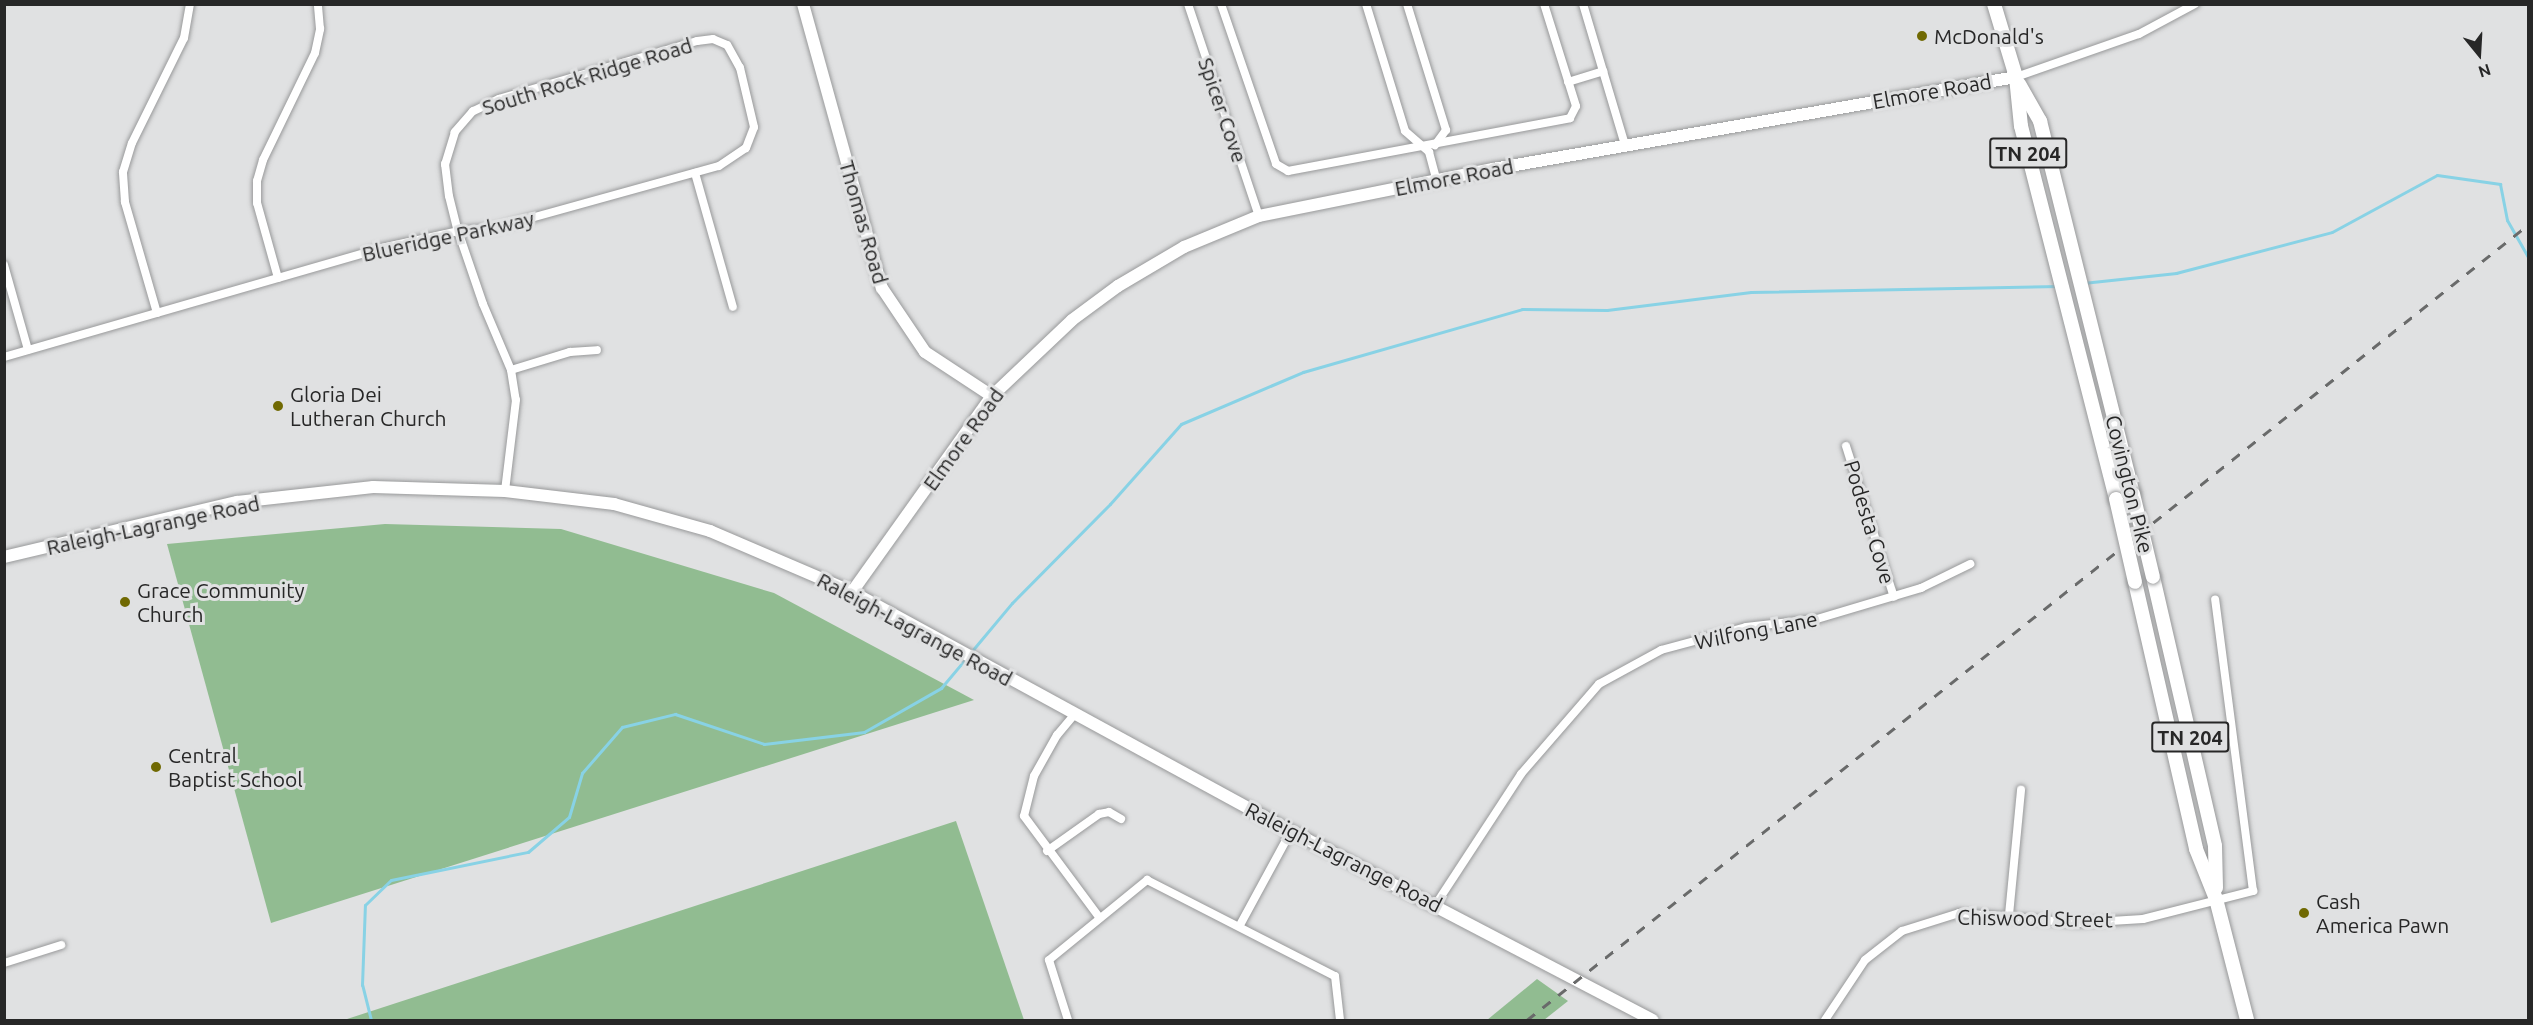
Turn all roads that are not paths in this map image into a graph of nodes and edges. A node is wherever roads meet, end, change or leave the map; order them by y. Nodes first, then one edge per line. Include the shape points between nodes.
1 (190, 4) edge
2 (318, 4) edge
3 (803, 4) edge
4 (1188, 4) edge
5 (1221, 4) edge
6 (1366, 4) edge
7 (1407, 4) edge
8 (1545, 4) edge
9 (1583, 4) edge
10 (1994, 4) edge
11 (2195, 4) edge
12 (727, 45) joint
13 (1603, 71) junction
14 (2016, 77) junction
15 (1568, 82) junction
16 (1436, 143) junction
17 (1625, 145) junction
18 (1422, 146) junction
19 (1429, 152) junction
20 (695, 173) junction
21 (1437, 181) junction
22 (1259, 216) junction
23 (458, 231) junction
24 (4, 265) edge
25 (278, 278) junction
26 (733, 307) dead end
27 (158, 312) junction
28 (28, 350) junction
29 (597, 350) dead end
30 (4, 357) edge
31 (511, 370) junction
32 (992, 396) junction
33 (1846, 446) dead end
34 (505, 491) junction
35 (4, 556) edge
36 (1970, 564) dead end
37 (852, 592) junction
38 (1893, 597) junction
39 (2215, 599) dead end
40 (1074, 715) junction
41 (2021, 790) dead end
42 (1121, 819) dead end
43 (1292, 831) junction
44 (1047, 851) junction
45 (2216, 899) junction
46 (1436, 904) junction
47 (2009, 915) junction
48 (1099, 917) junction
49 (1240, 925) junction
50 (61, 945) dead end
51 (4, 963) edge
52 (1068, 1020) edge
53 (1340, 1020) edge
54 (1653, 1020) edge
55 (1824, 1020) edge
56 (2247, 1020) edge

1 - 27 street via 184,38 132,143 123,172 125,202
2 - 25 street via 320,29 315,53 263,160 257,181 257,203
3 - 32 street, Thomas Road via 882,288 925,352
4 - 22 street, Spicer Cove
5 - 18 street via 1276,164 1288,171
6 - 18 street via 1405,131
7 - 16 street via 1446,130
8 - 15 street
9 - 13 street
10 - 14 main road, Covington Pike / TN 204
11 - 14 street, Elmore Road via 2139,34
12 - 20 street, Blueridge Parkway via 740,68 753,117 752,137 736,159
12 - 23 street, South Rock Ridge Road via 713,39 697,41 499,99 472,111 455,132 445,164
13 - 15 street
13 - 17 street
14 - 17 street, Elmore Road
14 - 45 main road, Covington Pike / TN 204, bridge via 2021,126 2116,499 2196,849
14 - 45 main road, Covington Pike / TN 204, bridge via 2040,122 2153,576 2215,846
15 - 16 street via 1575,106 1570,118
16 - 18 street
16 - 19 street
17 - 21 street, Elmore Road
18 - 19 street
19 - 21 street
20 - 23 street, Blueridge Parkway via 495,228
20 - 26 street
21 - 22 street, Elmore Road
22 - 32 street, Elmore Road via 1184,247 1118,286 1072,320
23 - 25 street, Blueridge Parkway
23 - 31 street
24 - 28 street
25 - 27 street, Blueridge Parkway
27 - 28 street, Blueridge Parkway
28 - 30 street, Blueridge Parkway
29 - 31 street via 570,352
31 - 34 street via 516,400
32 - 37 street, Elmore Road
33 - 38 street, Podesta Cove
34 - 35 street, Raleigh-Lagrange Road via 373,487 237,502
34 - 37 street, Raleigh-Lagrange Road via 614,504 710,531
36 - 38 street, Wilfong Lane
37 - 40 street, Raleigh-Lagrange Road
38 - 46 street, Wilfong Lane via 1817,619 1746,627 1661,650 1599,684 1521,774
39 - 45 street, Chiswood Street via 2253,891
40 - 43 street, Raleigh-Lagrange Road
40 - 44 street via 1049,748 1026,802 1024,816
41 - 47 street
42 - 44 street via 1109,812 1099,814
43 - 46 street, Raleigh-Lagrange Road
43 - 49 street
44 - 48 street
45 - 47 street, Chiswood Street via 2143,919 2078,923
45 - 56 main road, Covington Pike / TN 204
46 - 54 street, Raleigh-Lagrange Road
47 - 55 street, Chiswood Street via 1959,913 1902,931 1865,960
48 - 49 street via 1148,880
48 - 52 street via 1049,960
49 - 53 street via 1335,976
50 - 51 street

